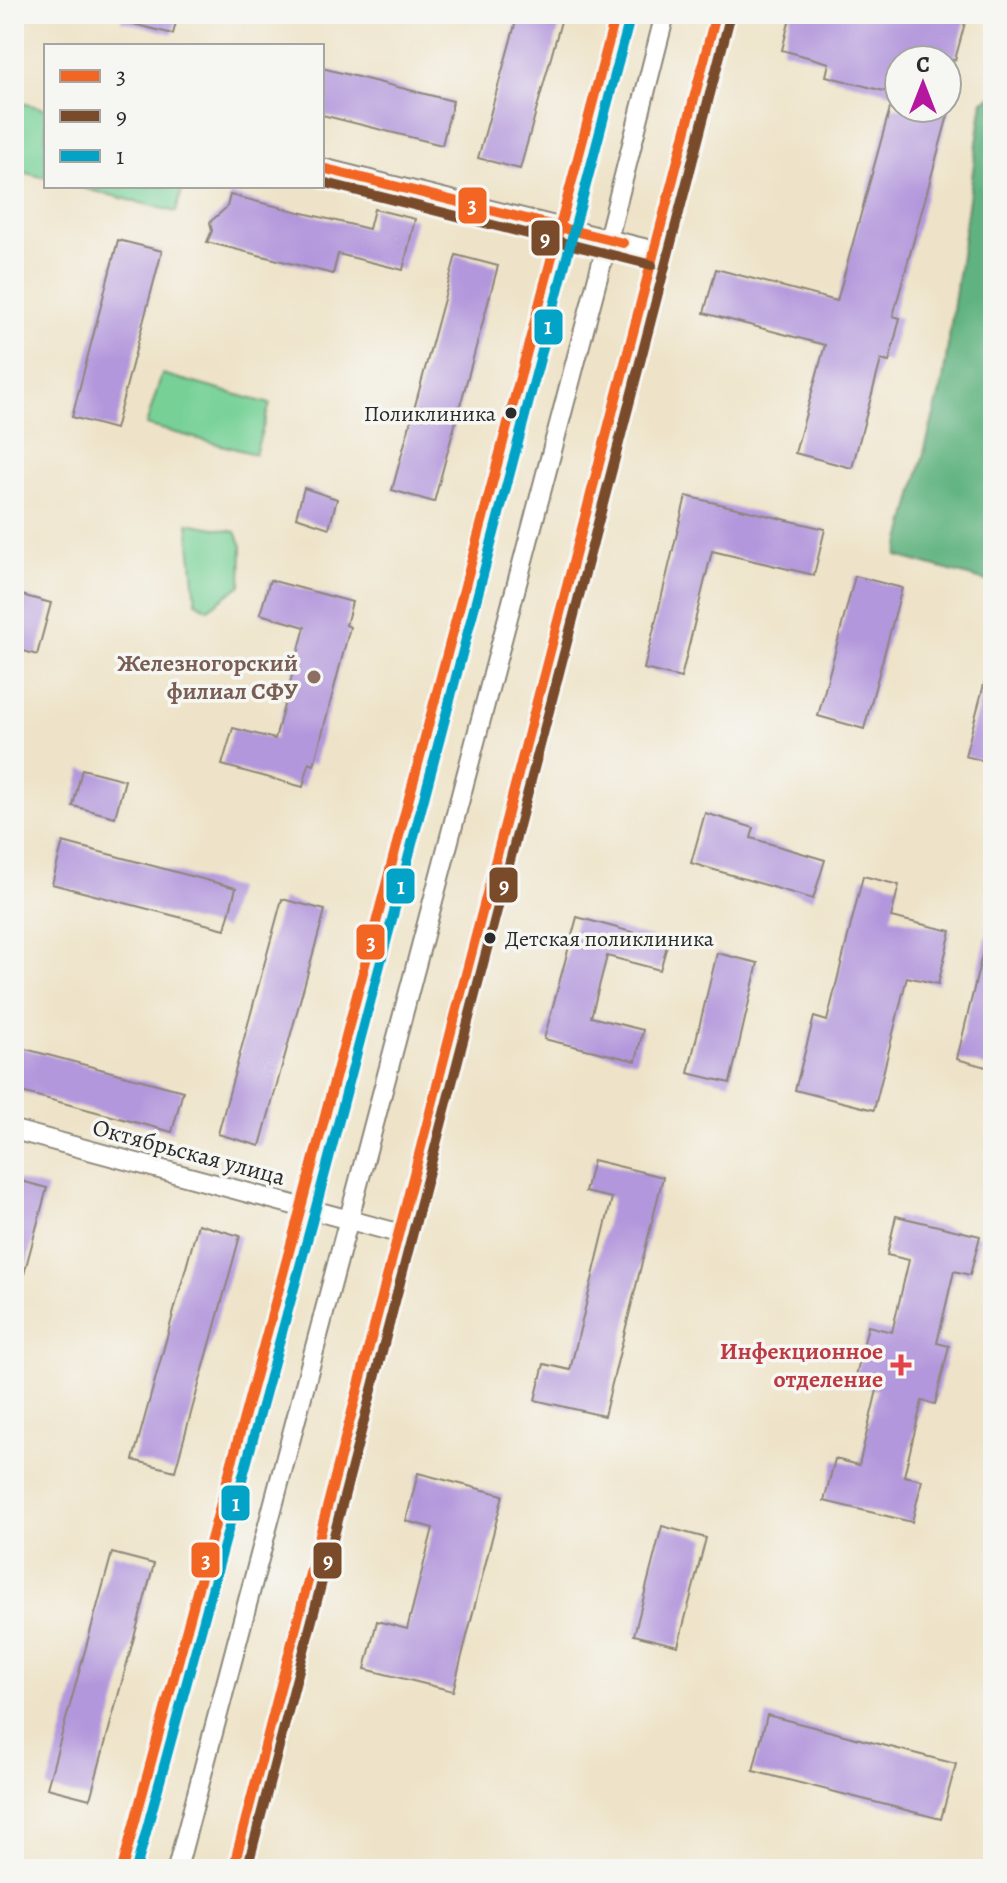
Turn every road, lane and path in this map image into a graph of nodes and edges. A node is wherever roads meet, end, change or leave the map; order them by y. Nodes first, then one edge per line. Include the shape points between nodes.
1 (665, 14) edge
2 (324, 168) edge
3 (608, 239) junction
4 (655, 251) dead end
5 (14, 1130) edge
6 (349, 1220) junction
7 (398, 1233) dead end
8 (177, 1869) edge

1 - 3 street
2 - 3 street
3 - 4 street
3 - 6 street
5 - 6 street, Октябрьская улица
6 - 7 street, Октябрьская улица
6 - 8 street

